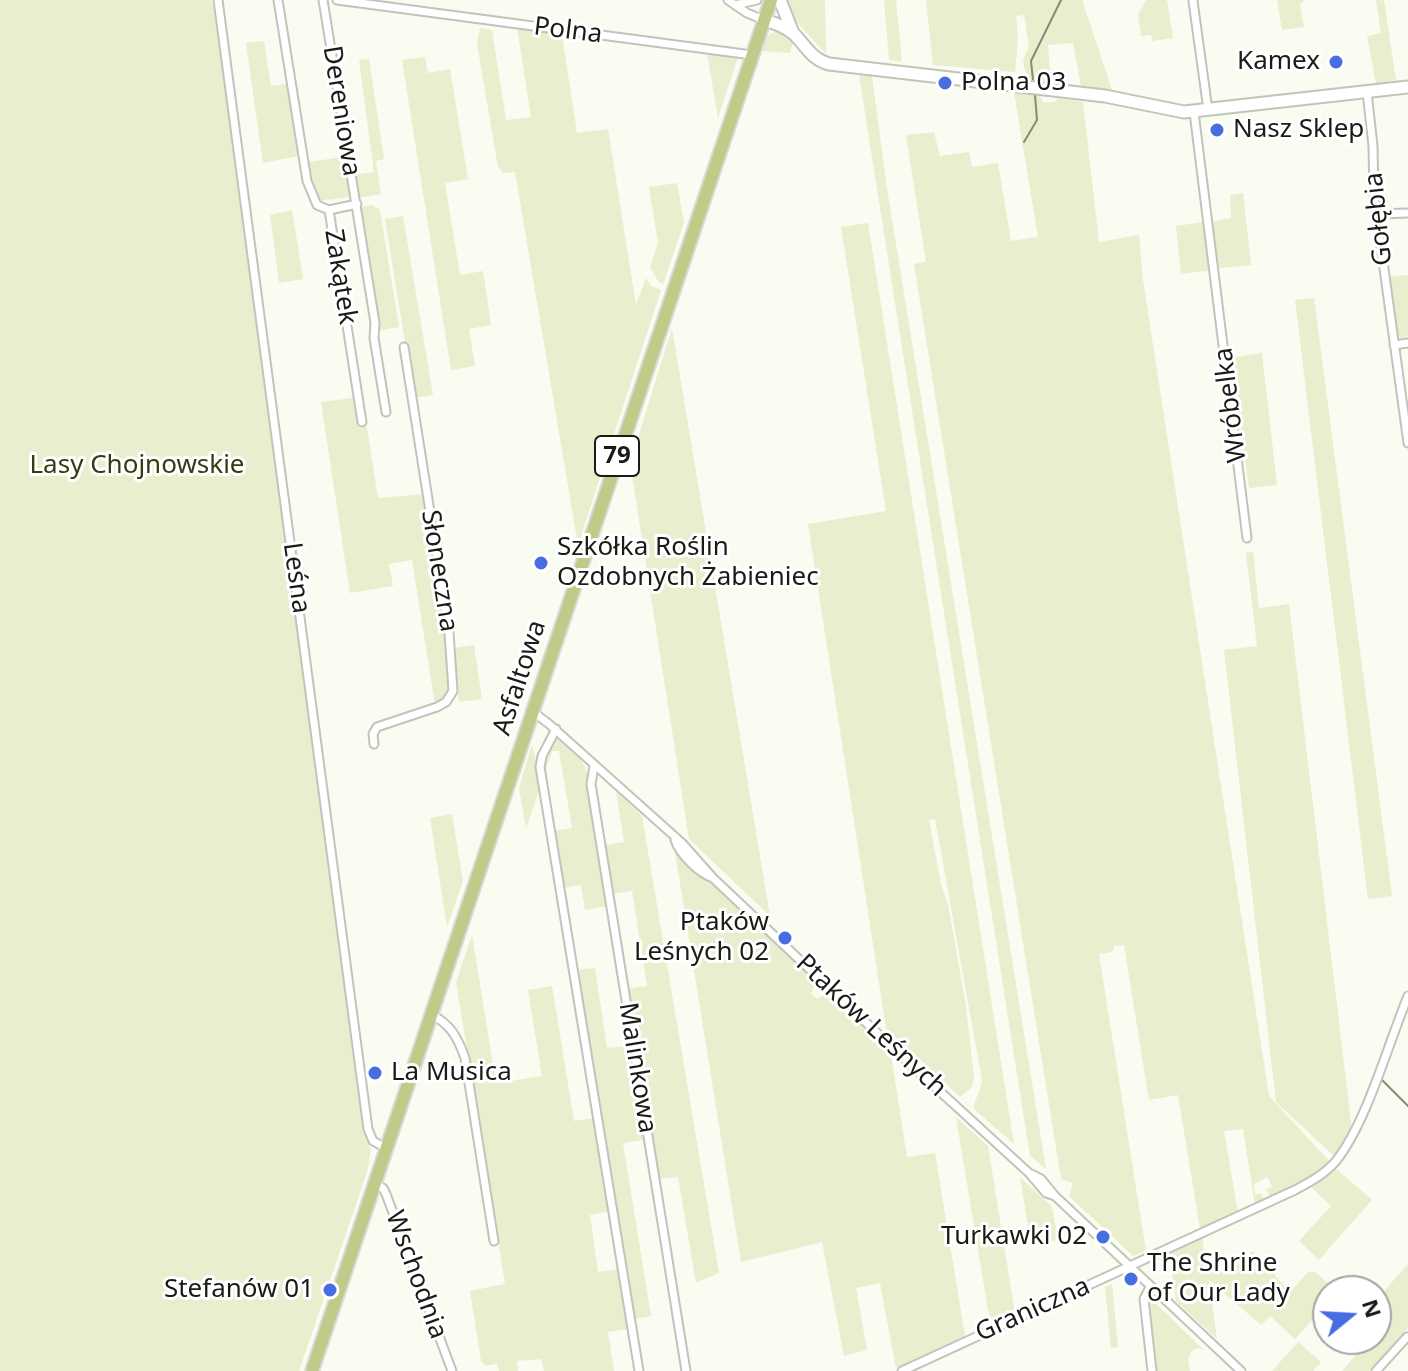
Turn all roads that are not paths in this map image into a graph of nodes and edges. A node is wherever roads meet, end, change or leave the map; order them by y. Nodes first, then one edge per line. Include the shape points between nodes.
1 (218, 0) edge
2 (278, 0) edge
3 (323, 0) edge
4 (337, 0) edge
5 (757, 0) edge
6 (771, 0) edge
7 (780, 0) edge
8 (1193, 1) edge
9 (732, 3) edge
10 (764, 20) junction
11 (793, 34) junction
12 (752, 55) junction
13 (1408, 87) edge
14 (1367, 92) junction
15 (1208, 111) junction
16 (1194, 112) junction
17 (357, 204) junction
18 (329, 210) junction
19 (1408, 213) edge
20 (1376, 214) junction
21 (1408, 343) edge
22 (1394, 345) junction
23 (404, 347) dead end
24 (386, 412) dead end
25 (362, 422) dead end
26 (1407, 442) edge
27 (1247, 538) dead end
28 (532, 711) junction
29 (556, 729) junction
30 (374, 744) dead end
31 (594, 766) junction
32 (1408, 996) edge
33 (430, 1014) junction
34 (386, 1148) junction
35 (374, 1184) junction
36 (494, 1241) dead end
37 (1129, 1267) junction
38 (1150, 1287) junction
39 (1407, 1337) edge
40 (312, 1371) edge
41 (452, 1371) edge
42 (639, 1371) edge
43 (686, 1371) edge
44 (902, 1371) edge
45 (1152, 1371) edge
46 (1241, 1371) edge
47 (1376, 1371) edge

1 - 34 street, Leśna via 368,1129 373,1141
2 - 18 street, Zakątek via 307,181 317,205
3 - 17 street, Dereniowa
4 - 12 street, Polna
5 - 9 street
6 - 10 main road, Asfaltowa / 79
7 - 11 street
8 - 15 street
9 - 10 street
10 - 11 street
10 - 12 main road, Asfaltowa / 79
11 - 16 street via 814,57 829,64
12 - 28 main road, Asfaltowa / 79
13 - 14 street
14 - 15 street
14 - 20 street, Gołębia
15 - 16 street
16 - 27 street, Wróbelka
17 - 18 street
17 - 24 street, Dereniowa
18 - 25 street, Zakątek
19 - 20 street
20 - 22 street, Gołębia
21 - 22 street
22 - 26 street, Gołębia
23 - 30 street, Słoneczna via 449,632 453,691 437,707 377,727
28 - 29 street, Ptaków Leśnych
28 - 33 main road, Asfaltowa / 79
29 - 31 street, Ptaków Leśnych
29 - 42 street via 540,767
31 - 37 street, Ptaków Leśnych
31 - 43 street, Malinkowa via 591,784
32 - 37 street, Graniczna via 1351,1139 1336,1161 1295,1190
33 - 34 main road, Asfaltowa / 79
33 - 36 street via 455,1034 468,1070
34 - 35 main road, Asfaltowa / 79
35 - 40 main road, Asfaltowa / 79
35 - 41 street, Wschodnia via 386,1194
37 - 38 street, Ptaków Leśnych
37 - 44 street, Graniczna
38 - 45 street via 1144,1299
38 - 46 street, Ptaków Leśnych
39 - 47 street

